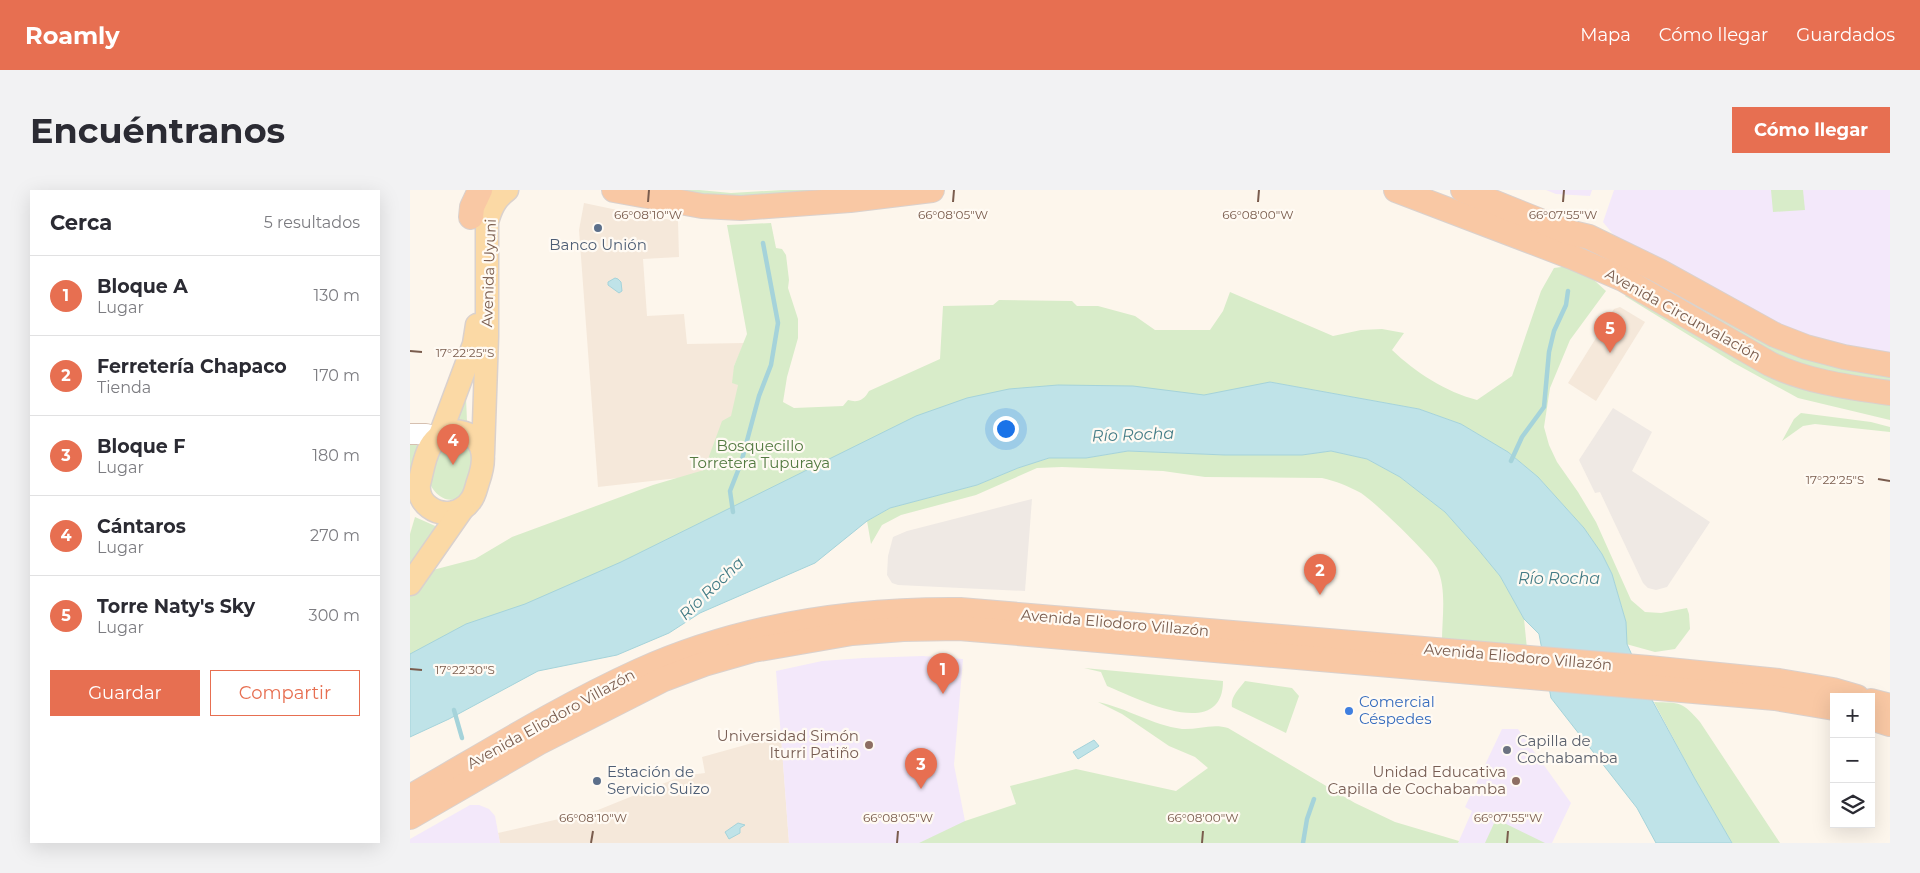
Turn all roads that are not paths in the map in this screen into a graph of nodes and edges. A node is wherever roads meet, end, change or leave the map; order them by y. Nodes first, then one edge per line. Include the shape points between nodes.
1 (468, 190) edge
2 (480, 190) edge
3 (507, 190) edge
4 (614, 190) edge
5 (932, 190) edge
6 (1396, 190) edge
7 (1463, 190) edge
8 (471, 217) junction
9 (1890, 365) edge
10 (1890, 393) edge
11 (410, 434) edge
12 (439, 436) junction
13 (484, 453) junction
14 (415, 498) edge
15 (462, 508) junction
16 (410, 584) edge
17 (1534, 669) junction
18 (1649, 678) junction
19 (1843, 693) edge
20 (1875, 701) edge
21 (1890, 706) edge
22 (1830, 707) edge
23 (1875, 719) edge
24 (1890, 724) edge
25 (410, 797) edge
26 (410, 817) edge

1 - 8 main road, Avenida Uyuni
2 - 8 highway
3 - 13 main road, Avenida Uyuni via 498,197 487,222
4 - 5 highway via 719,208 821,202
6 - 10 highway, Avenida Circunvalación via 1623,279 1790,374 1817,382
7 - 9 highway, Avenida Circunvalación via 1568,232 1589,237 1659,271 1774,335 1844,357
8 - 12 main road, Avenida Uyuni via 477,325 474,344
11 - 12 main road
12 - 13 main road via 453,431 467,434 478,442
12 - 14 main road via 427,451
13 - 15 main road via 484,465 474,495
14 - 15 main road via 439,512 451,513
15 - 16 main road
17 - 18 highway, Avenida Eliodoro Villazón
17 - 25 highway, Avenida Eliodoro Villazón via 960,610 843,616 733,638 640,671 590,695
17 - 26 highway, Avenida Eliodoro Villazón via 959,628 903,628 806,639 753,650 664,679 538,743
18 - 19 highway, Avenida Eliodoro Villazón via 1780,681
18 - 22 highway, Avenida Eliodoro Villazón
20 - 21 highway
23 - 24 highway

